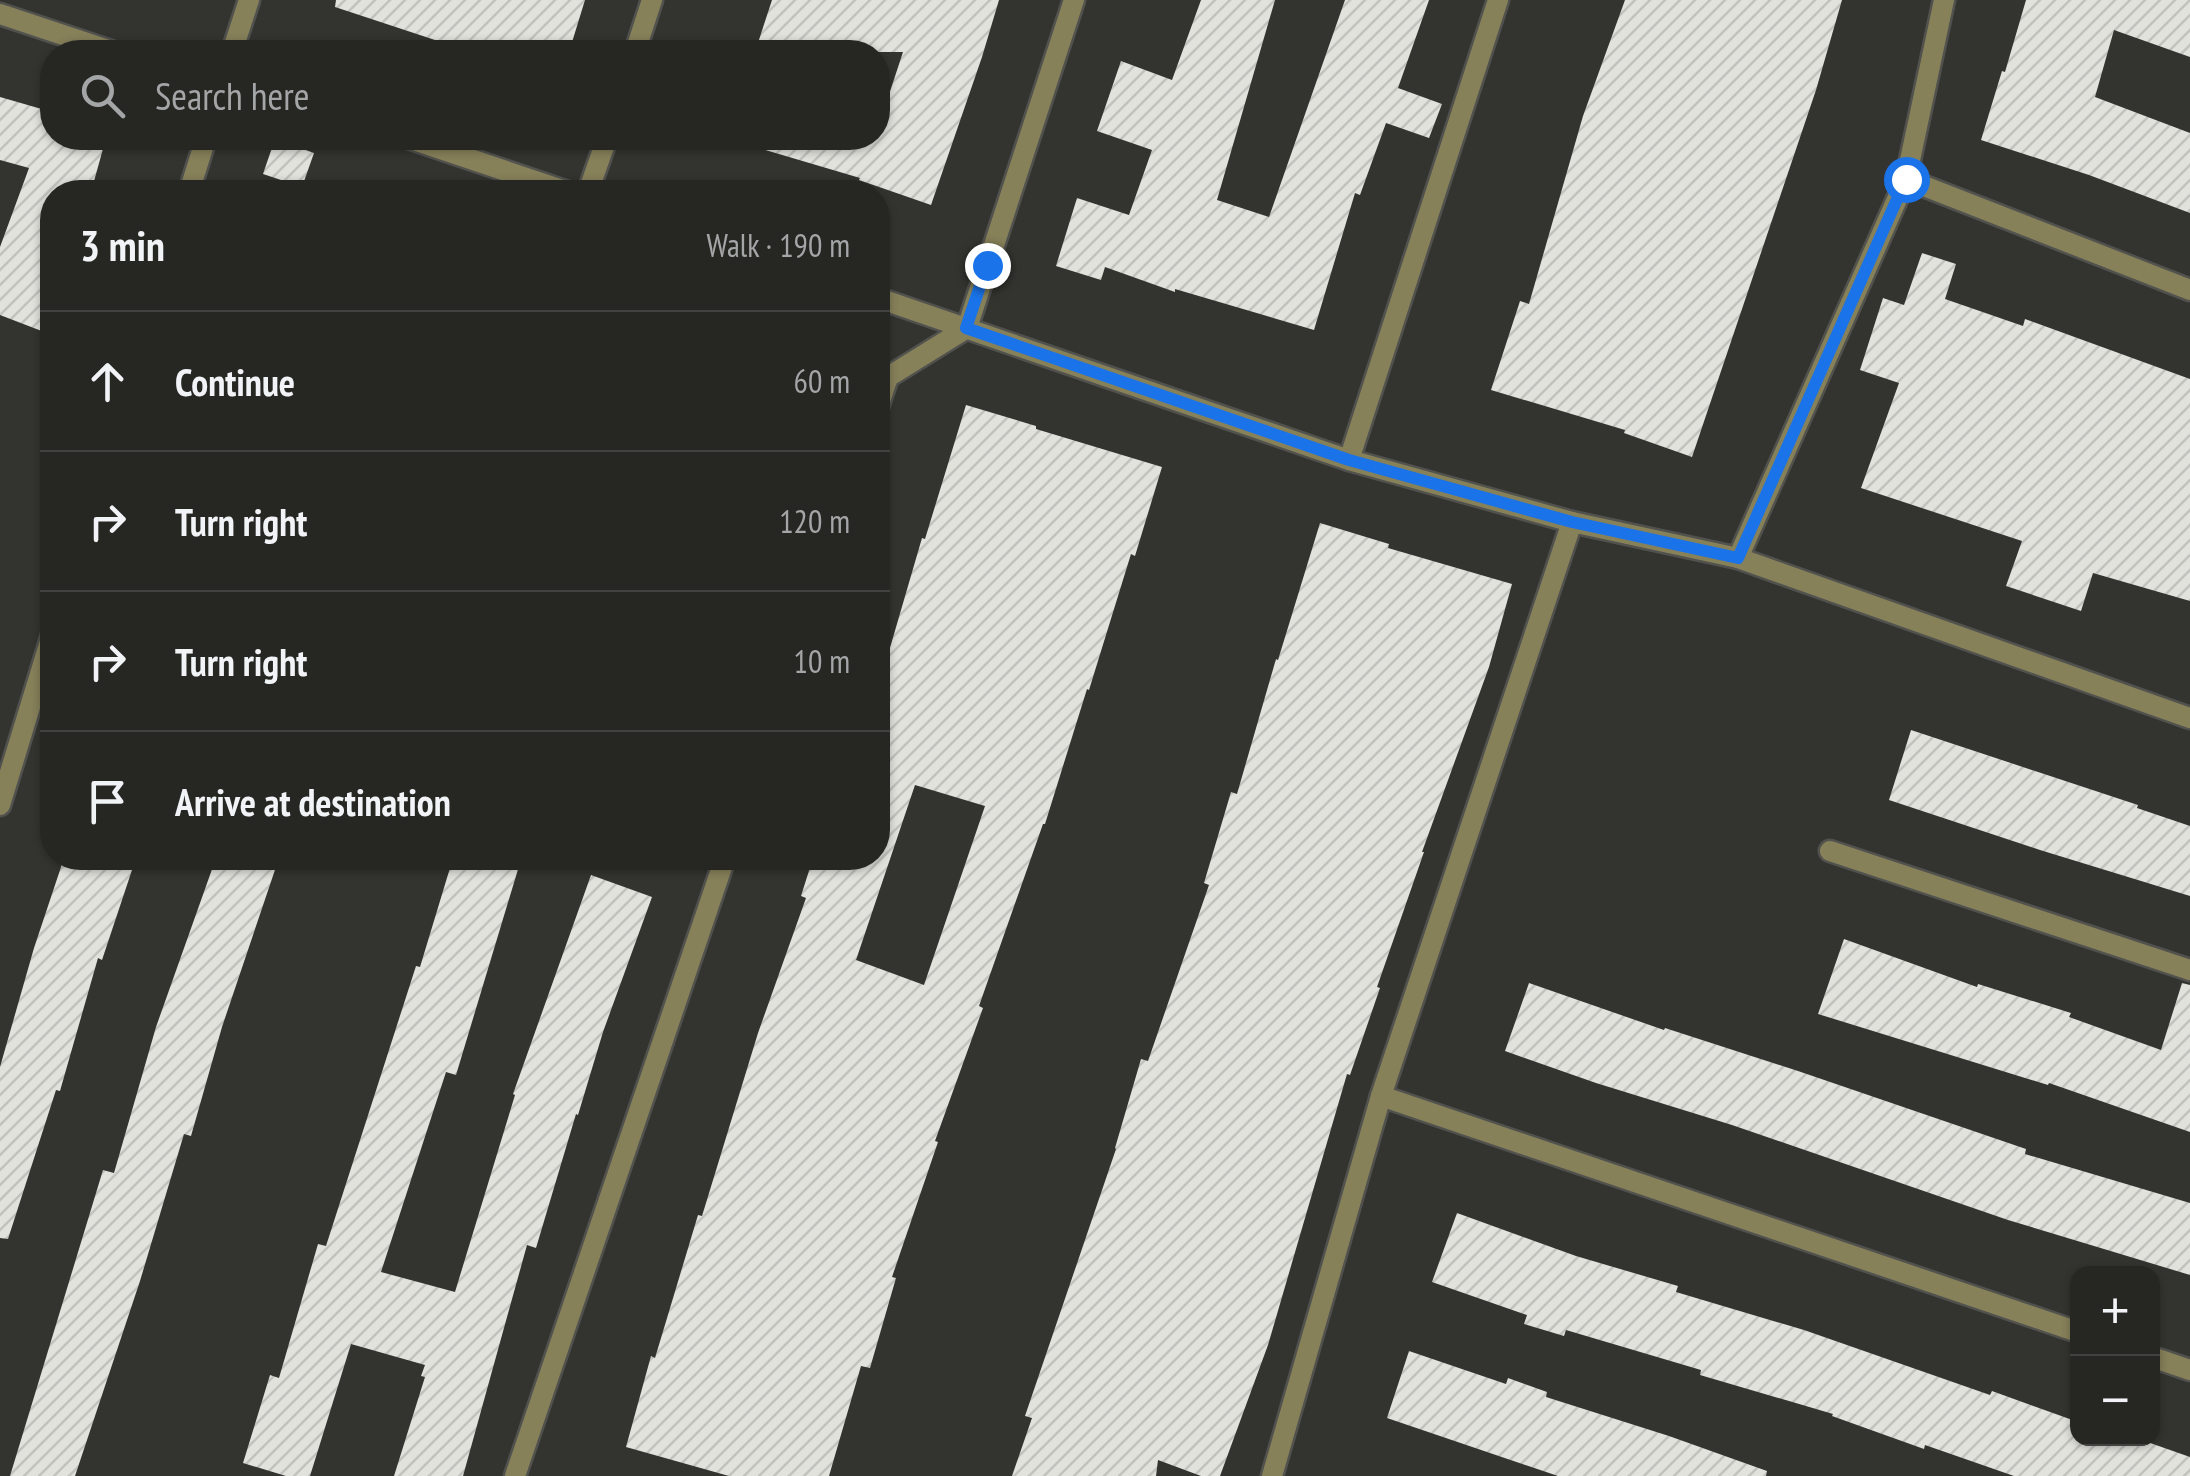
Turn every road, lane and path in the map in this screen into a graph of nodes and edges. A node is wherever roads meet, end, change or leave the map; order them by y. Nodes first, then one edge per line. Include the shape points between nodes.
1 (249, 0) edge
2 (652, 0) edge
3 (1074, 0) edge
4 (1498, 0) edge
5 (1944, 0) edge
6 (0, 14) edge
7 (78, 40) edge
8 (236, 40) edge
9 (638, 40) edge
10 (202, 150) edge
11 (444, 150) edge
12 (602, 150) edge
13 (1906, 179) junction
14 (192, 180) edge
15 (532, 180) edge
16 (592, 180) edge
17 (2190, 290) edge
18 (890, 302) edge
19 (966, 328) junction
20 (890, 375) edge
21 (1349, 460) junction
22 (1572, 522) junction
23 (1738, 558) junction
24 (40, 674) edge
25 (2190, 718) edge
26 (0, 806) edge
27 (1830, 851) dead end
28 (720, 870) edge
29 (2190, 970) edge
30 (1381, 1096) junction
31 (2070, 1329) edge
32 (2160, 1360) edge
33 (2190, 1370) edge
34 (515, 1476) edge
35 (1272, 1476) edge

1 - 8 street
2 - 9 street
3 - 19 street
4 - 21 street
5 - 13 street
6 - 7 street
10 - 14 street
11 - 15 street
12 - 16 street
13 - 17 street
13 - 23 street
18 - 19 street
19 - 20 street
19 - 21 street
21 - 22 street
22 - 23 street
22 - 30 street
23 - 25 street
24 - 26 street
27 - 29 street
28 - 34 street
30 - 31 street
30 - 35 street
32 - 33 street

